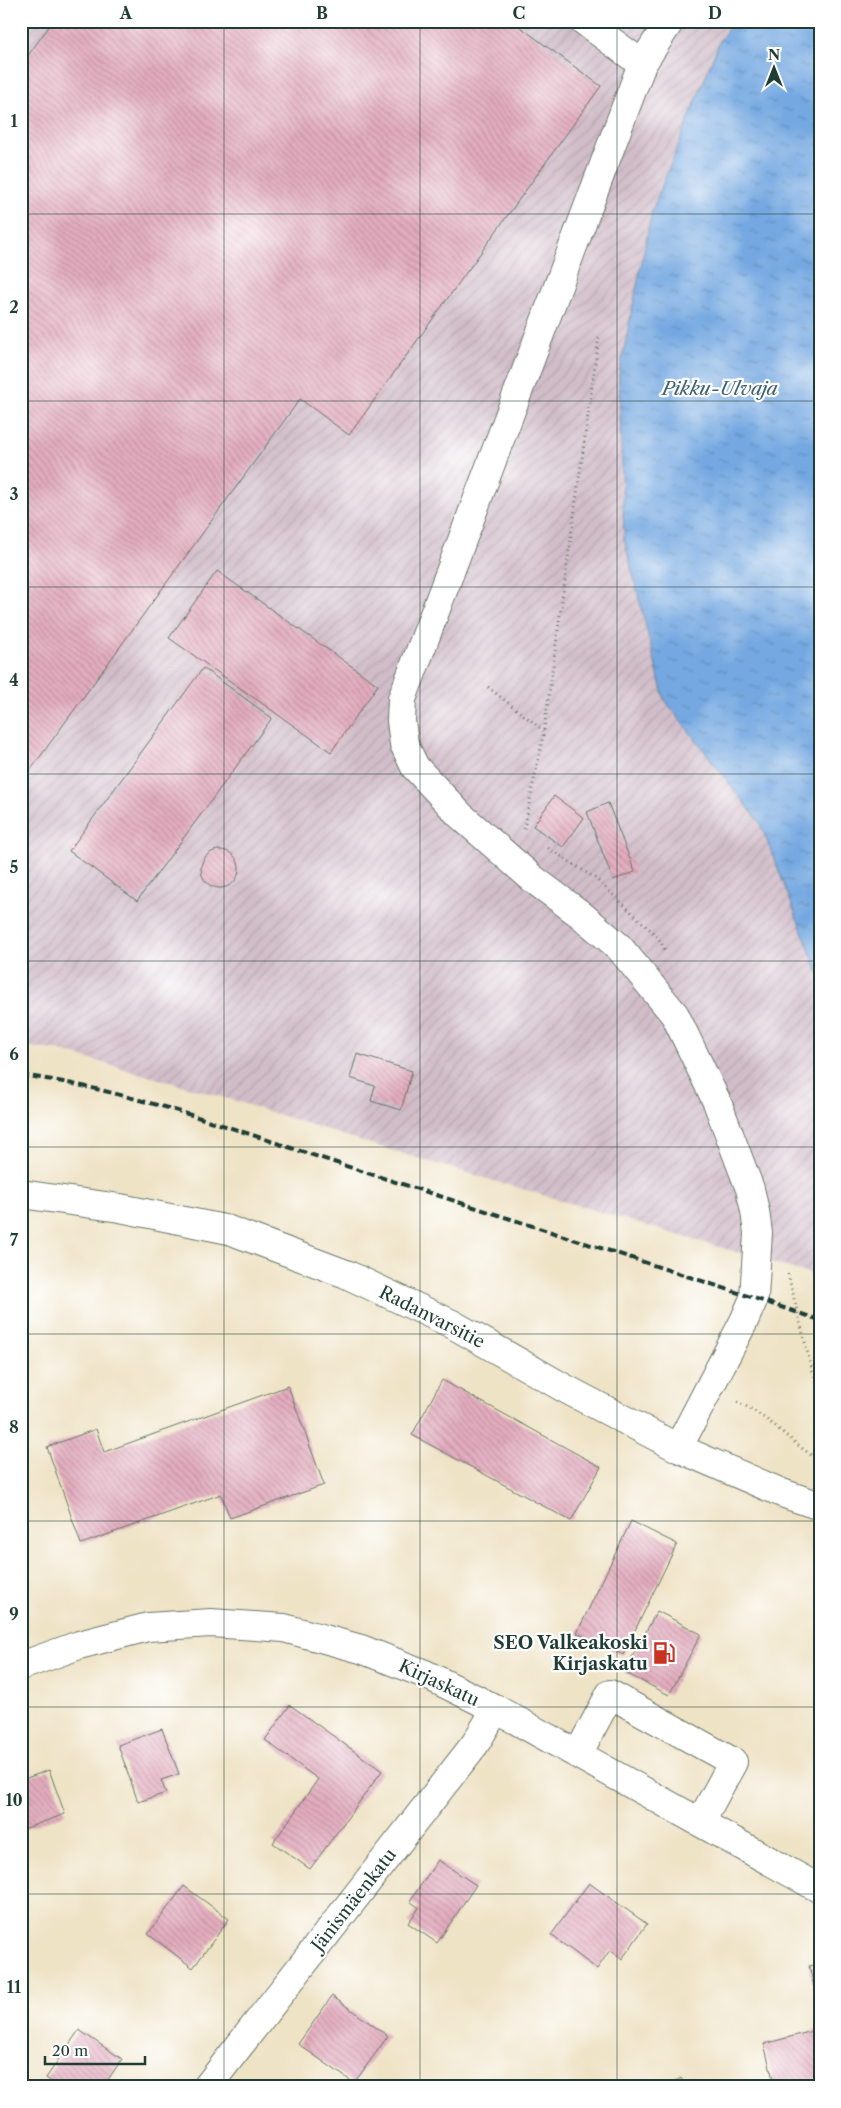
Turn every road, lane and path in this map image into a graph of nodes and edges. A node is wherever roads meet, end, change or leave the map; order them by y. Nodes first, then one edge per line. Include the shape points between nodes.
1 (584, 21) edge
2 (670, 21) edge
3 (642, 64) junction
4 (599, 336) dead end
5 (488, 687) dead end
6 (544, 730) junction
7 (524, 831) dead end
8 (546, 846) dead end
9 (553, 851) dead end
10 (21, 1194) edge
11 (708, 1390) junction
12 (678, 1448) junction
13 (820, 1461) edge
14 (820, 1506) edge
15 (21, 1666) edge
16 (496, 1709) junction
17 (578, 1754) junction
18 (700, 1821) junction
19 (820, 1889) edge
20 (207, 2087) edge

1 - 3 street
2 - 3 street
3 - 11 street via 402,699 401,720 404,744 415,767 460,815 533,879 619,947 675,1015 716,1102 750,1189 758,1233 754,1298
4 - 6 path
5 - 6 path
6 - 7 path
8 - 9 path
10 - 12 street, Radanvarsitie via 120,1208 229,1230 346,1274 452,1324
11 - 12 street
11 - 13 path via 752,1408
12 - 14 street, Radanvarsitie
15 - 16 street, Kirjaskatu via 80,1645 148,1627 211,1623 284,1628 361,1650 425,1674
16 - 17 street, Kirjaskatu
16 - 20 street, Jänismäenkatu via 475,1744
17 - 18 street, Kirjaskatu
17 - 18 street via 610,1694 733,1762
18 - 19 street, Kirjaskatu

